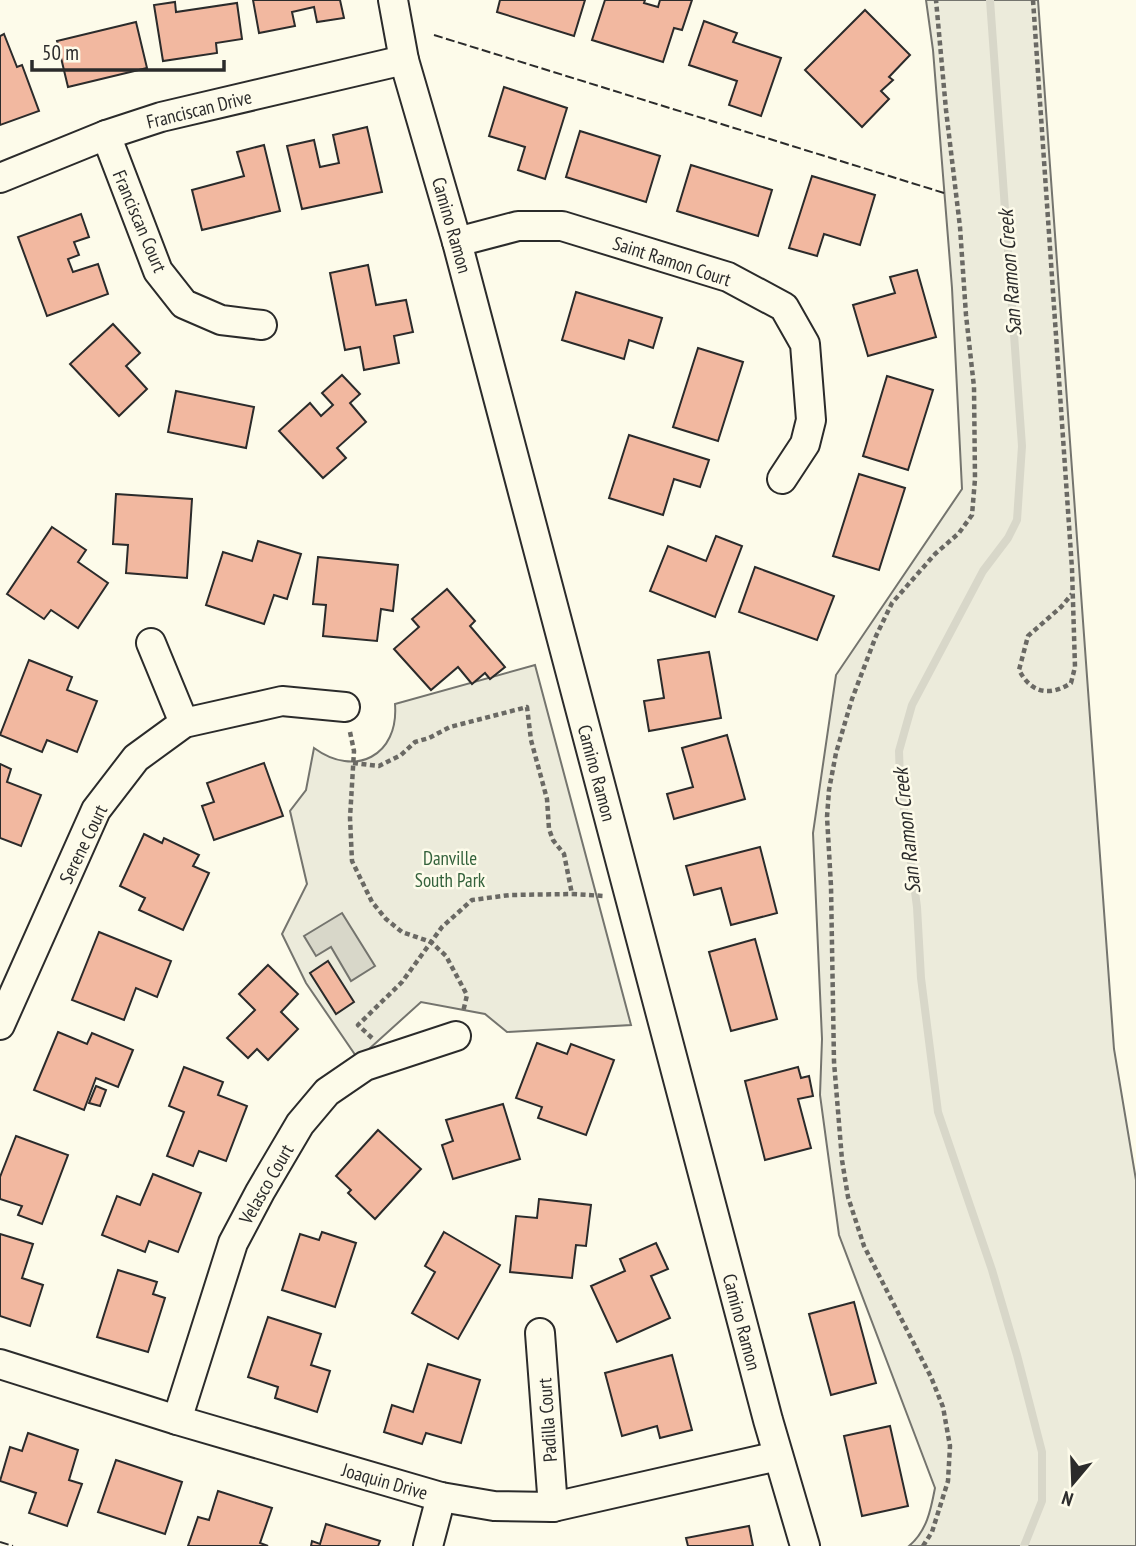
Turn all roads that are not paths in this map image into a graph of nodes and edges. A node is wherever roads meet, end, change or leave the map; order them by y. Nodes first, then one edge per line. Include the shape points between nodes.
1 (394, 0) edge
2 (404, 60) junction
3 (106, 135) junction
4 (0, 178) edge
5 (457, 242) junction
6 (262, 325) dead end
7 (782, 478) dead end
8 (151, 643) dead end
9 (345, 707) road end
10 (184, 723) junction
11 (0, 1025) edge
12 (456, 1036) road end
13 (540, 1333) dead end
14 (0, 1364) edge
15 (177, 1420) junction
16 (778, 1456) junction
17 (441, 1497) junction
18 (553, 1507) junction
19 (428, 1546) edge
20 (805, 1546) edge

1 - 2 street, Camino Ramon
2 - 3 street, Franciscan Drive via 161,117
2 - 5 street, Camino Ramon
3 - 4 street, Franciscan Drive
3 - 6 street, Franciscan Court via 158,271 184,304 221,320
5 - 7 street, Saint Ramon Court via 518,226 562,226 728,277 784,307 805,344 811,420 805,444
5 - 16 street, Camino Ramon
8 - 10 street
9 - 10 street, Serene Court via 282,701
10 - 11 street, Serene Court via 136,758 96,810
12 - 15 street, Velasco Court via 365,1066 327,1092 300,1124 233,1243
13 - 18 street, Padilla Court
14 - 15 street, Joaquin Drive
15 - 17 street, Joaquin Drive
16 - 18 street, Joaquin Drive
16 - 20 street, Camino Ramon
17 - 18 street, Joaquin Drive via 494,1506
17 - 19 street

